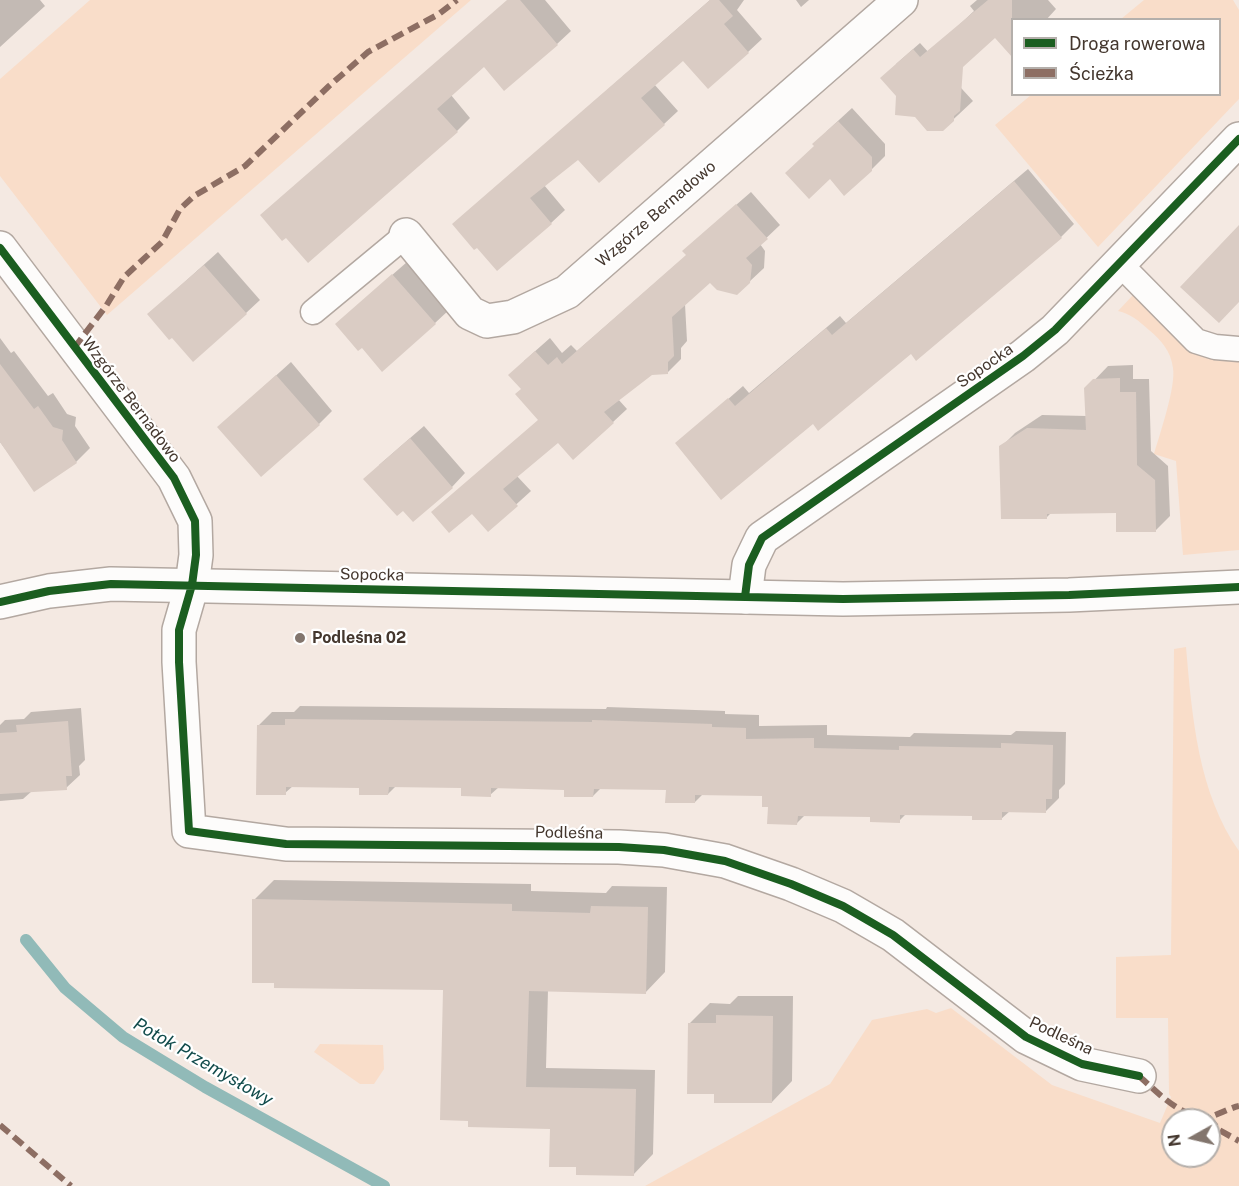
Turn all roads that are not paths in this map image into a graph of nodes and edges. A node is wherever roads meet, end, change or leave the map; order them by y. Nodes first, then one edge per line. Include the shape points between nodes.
1 (901, 0) edge
2 (1239, 139) edge
3 (406, 235) joint
4 (0, 248) edge
5 (1119, 263) junction
6 (313, 312) dead end
7 (1239, 349) edge
8 (192, 585) junction
9 (1239, 587) edge
10 (745, 597) junction
11 (0, 602) edge
12 (1139, 1076) dead end

1 - 3 street, Wzgórze Bernadowo via 567,292 513,317 487,321 470,313
2 - 5 street, Sopocka
3 - 6 lane
4 - 8 street, Wzgórze Bernadowo via 174,478 195,521
5 - 7 lane via 1196,341
5 - 10 street, Sopocka via 1055,330 1023,356 762,538 749,566
8 - 10 street, Sopocka
8 - 11 street, Sopocka via 81,586
8 - 12 street, Podleśna via 179,630 189,831 286,844 619,847 725,861 843,906 885,930 1026,1037 1082,1064
9 - 10 street, Sopocka via 972,598

